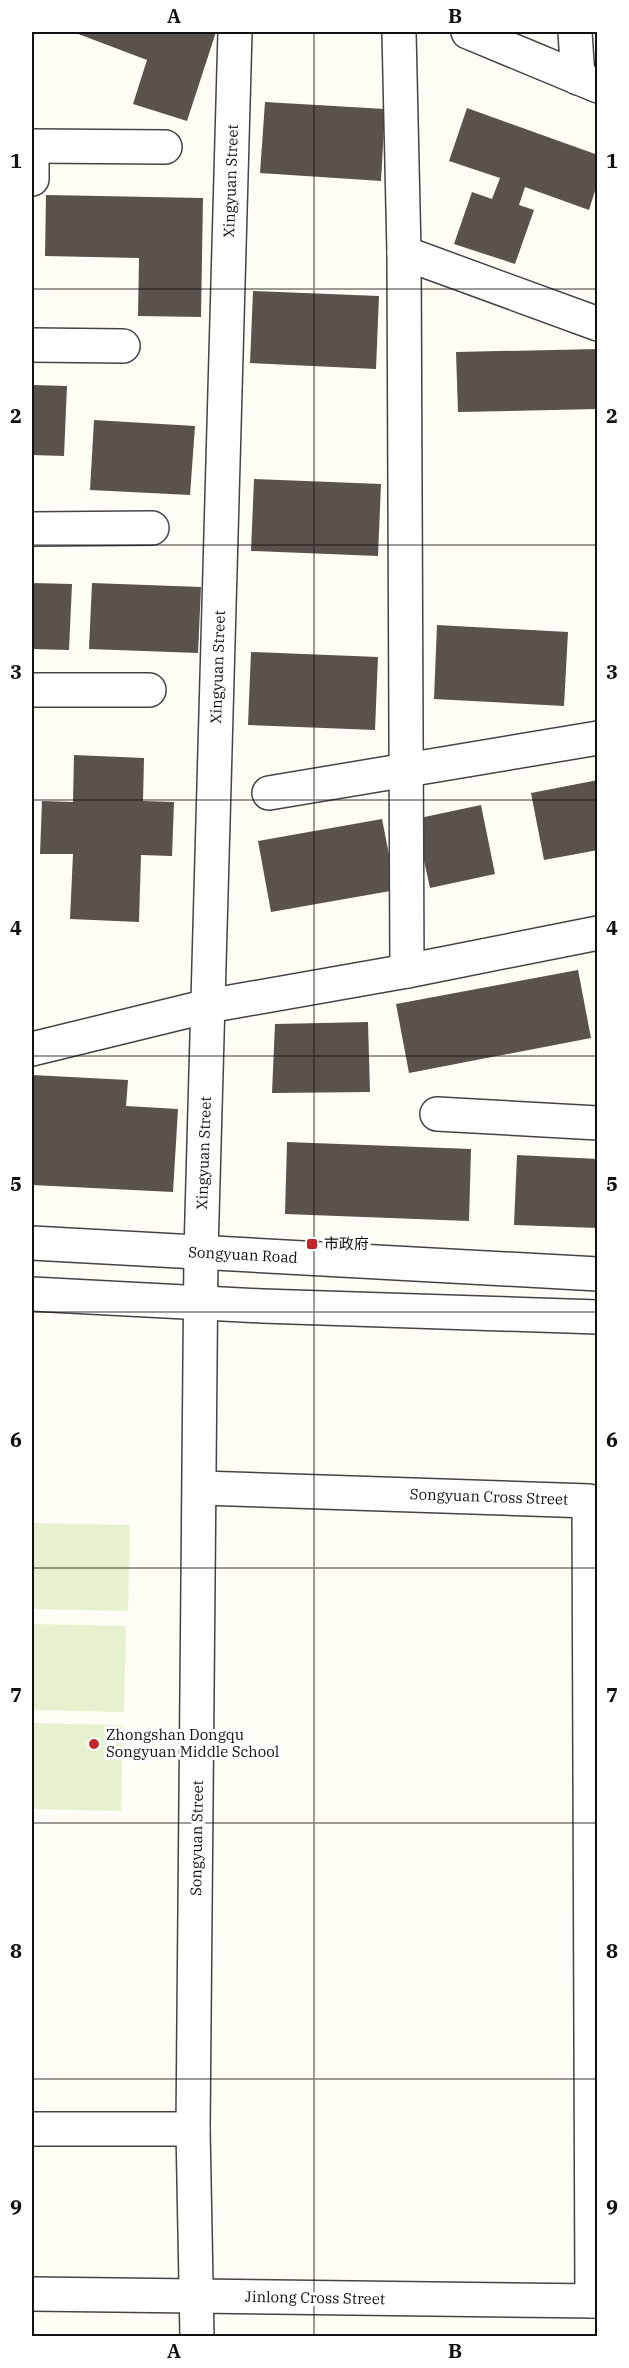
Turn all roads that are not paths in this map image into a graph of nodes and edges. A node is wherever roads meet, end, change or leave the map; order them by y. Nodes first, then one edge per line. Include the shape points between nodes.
1 (235, 32) edge
2 (399, 32) edge
3 (468, 32) edge
4 (575, 32) edge
5 (588, 82) edge
6 (32, 146) edge
7 (165, 147) dead end
8 (32, 179) edge
9 (405, 253) junction
10 (597, 324) edge
11 (32, 345) edge
12 (123, 346) dead end
13 (152, 528) dead end
14 (32, 529) edge
15 (32, 690) edge
16 (149, 690) dead end
17 (597, 738) edge
18 (406, 770) junction
19 (269, 793) dead end
20 (597, 933) edge
21 (407, 971) junction
22 (208, 1006) junction
23 (32, 1049) edge
24 (437, 1114) dead end
25 (597, 1123) edge
26 (32, 1243) edge
27 (201, 1252) junction
28 (597, 1274) edge
29 (32, 1294) edge
30 (202, 1303) junction
31 (597, 1317) edge
32 (201, 1488) junction
33 (593, 1675) edge
34 (594, 2001) edge
35 (32, 2129) edge
36 (193, 2129) junction
37 (32, 2294) edge
38 (198, 2296) junction
39 (595, 2301) edge
40 (198, 2337) edge

1 - 22 street, Xingyuan Street
2 - 9 street
3 - 5 street
4 - 5 street
6 - 7 street
6 - 8 street
9 - 10 street
9 - 18 street
11 - 12 street
13 - 14 street
15 - 16 street
17 - 18 street
18 - 19 street
18 - 21 street
20 - 21 street
21 - 22 street
22 - 23 street
22 - 27 street, Xingyuan Street
24 - 25 street
26 - 27 street, Songyuan Road
27 - 28 street, Songyuan Road
27 - 30 street, Xingyuan Street
29 - 30 street
30 - 31 street
30 - 32 street, Songyuan Street
32 - 33 street, Songyuan Cross Street via 589,1501
32 - 36 street, Songyuan Street
33 - 34 street, Songyuan Cross Street
34 - 39 street, Songyuan Cross Street
35 - 36 street
36 - 38 street, Songyuan Street
37 - 38 street, Jinlong Cross Street
38 - 39 street, Jinlong Cross Street
38 - 40 street, Songyuan Street

